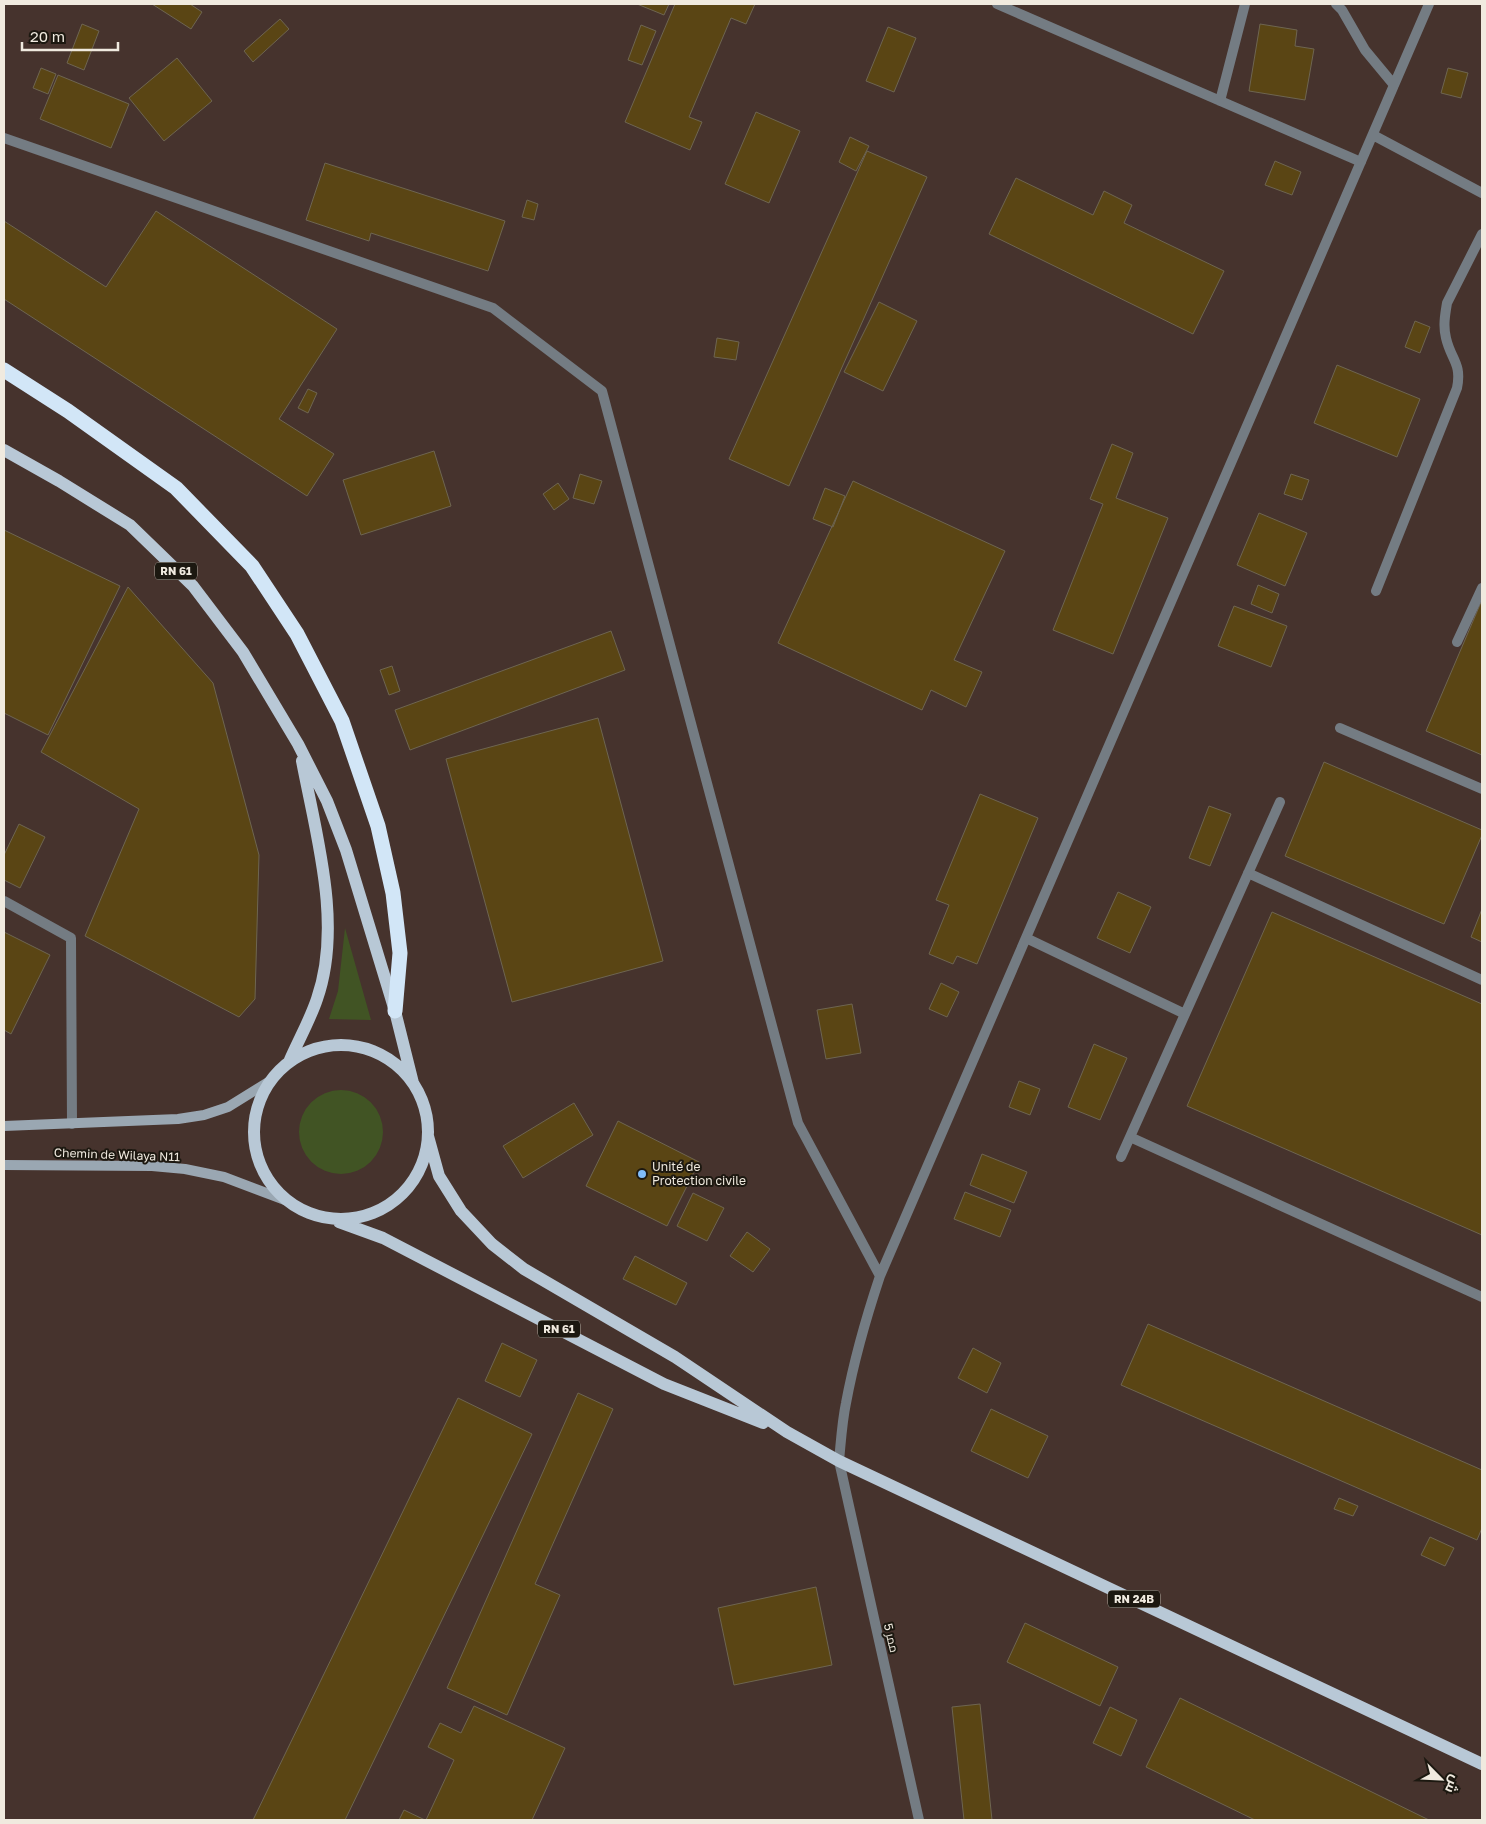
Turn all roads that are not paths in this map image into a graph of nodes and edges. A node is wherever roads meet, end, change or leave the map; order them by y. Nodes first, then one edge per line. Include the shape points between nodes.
1 (997, 4) edge
2 (1245, 4) edge
3 (1429, 4) edge
4 (1340, 6) edge
5 (1394, 85) junction
6 (1220, 101) junction
7 (1373, 135) junction
8 (4, 138) edge
9 (1361, 162) junction
10 (1482, 192) edge
11 (1482, 234) edge
12 (4, 370) edge
13 (4, 450) edge
14 (1482, 588) edge
15 (1376, 591) dead end
16 (1457, 642) dead end
17 (1340, 728) dead end
18 (298, 744) junction
19 (1482, 789) edge
20 (1280, 802) dead end
21 (1248, 873) junction
22 (4, 901) edge
23 (1026, 938) junction
24 (1482, 980) edge
25 (395, 1011) junction
26 (1185, 1014) junction
27 (289, 1062) junction
28 (270, 1081) junction
29 (413, 1082) junction
30 (72, 1124) junction
31 (4, 1126) edge
32 (428, 1136) junction
33 (1130, 1137) junction
34 (1121, 1157) dead end
35 (4, 1165) edge
36 (285, 1200) junction
37 (334, 1220) junction
38 (880, 1276) junction
39 (1482, 1297) edge
40 (786, 1432) junction
41 (839, 1460) junction
42 (1482, 1764) edge
43 (919, 1820) edge

1 - 6 lane
2 - 6 lane
3 - 5 lane, ممر 5
4 - 5 lane via 1365,50
5 - 7 lane, ممر 5
6 - 9 lane
7 - 9 lane, ممر 5
7 - 10 lane
8 - 38 lane via 493,308 602,391 798,1123
9 - 23 lane, ممر 5
11 - 15 lane via 1447,303 1445,314 1446,338 1458,368 1457,388
12 - 25 highway via 176,488 252,566 297,634 342,721 378,826 393,893 400,953
13 - 18 main road, RN 61 via 60,480 130,526 193,586 243,652
14 - 16 lane
17 - 19 lane
18 - 25 main road, RN 61 via 327,801 346,850
18 - 27 main road, RN 61 via 319,850 329,941 318,999
20 - 21 lane
21 - 24 lane
21 - 26 lane
22 - 30 lane via 70,938
23 - 26 lane
23 - 38 lane, ممر 5
25 - 29 main road, RN 61
26 - 33 lane
27 - 28 main road
27 - 29 main road via 312,1050 340,1045 368,1049 393,1062
28 - 30 main road via 228,1107 204,1115
28 - 36 main road via 258,1104 253,1130 256,1157 267,1181
29 - 32 main road via 425,1108
30 - 31 main road
32 - 37 main road via 422,1164 408,1188 386,1207 360,1218
32 - 40 main road, RN 61 via 439,1176 461,1210 492,1244 524,1269 675,1357
33 - 34 lane
33 - 39 lane
35 - 36 main road, Chemin de Wilaya N11 via 185,1169 224,1177
36 - 37 main road via 308,1214
37 - 40 main road, RN 61 via 383,1238 664,1384
38 - 41 lane, ممر 5 via 854,1361
40 - 41 main road, RN 24B
41 - 42 main road, RN 24B
41 - 43 lane, ممر 5

